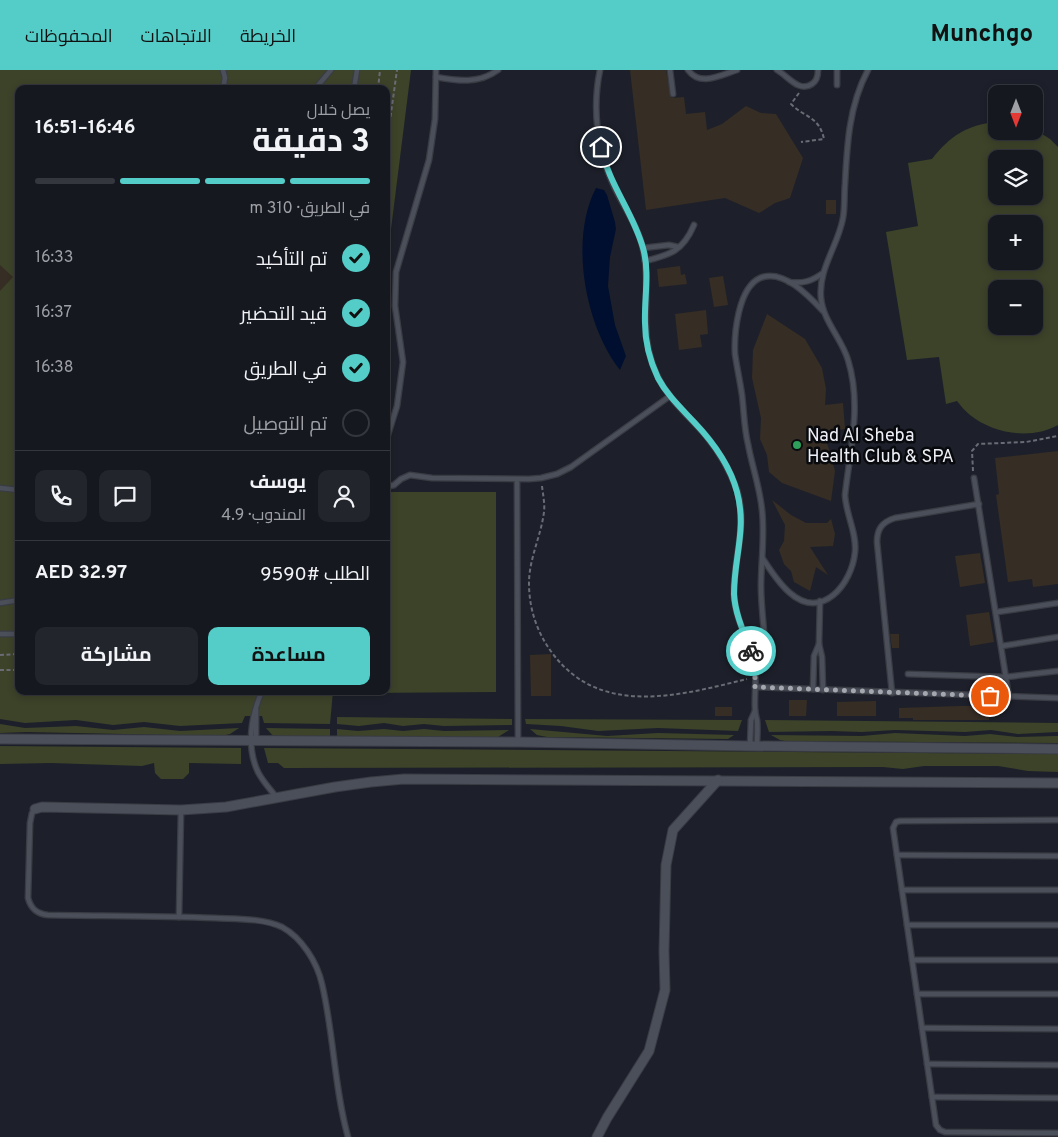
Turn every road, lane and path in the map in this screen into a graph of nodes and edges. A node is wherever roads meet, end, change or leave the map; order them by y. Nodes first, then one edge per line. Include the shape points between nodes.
1 (223, 70) edge
2 (331, 70) edge
3 (356, 70) edge
4 (380, 70) edge
5 (397, 70) edge
6 (436, 70) edge
7 (498, 70) edge
8 (600, 70) edge
9 (670, 70) edge
10 (688, 70) edge
11 (716, 70) edge
12 (737, 70) edge
13 (778, 70) edge
14 (818, 70) edge
15 (837, 70) edge
16 (868, 70) edge
17 (718, 76) junction
18 (436, 77) junction
19 (223, 85) edge
20 (318, 85) edge
21 (354, 85) edge
22 (378, 85) edge
23 (837, 85) dead end
24 (804, 87) junction
25 (673, 94) dead end
26 (390, 120) edge
27 (801, 142) dead end
28 (694, 226) dead end
29 (678, 247) junction
30 (643, 248) junction
31 (645, 261) junction
32 (823, 272) junction
33 (788, 282) junction
34 (824, 312) junction
35 (670, 396) junction
36 (390, 429) edge
37 (1058, 436) edge
38 (541, 478) junction
39 (974, 478) joint
40 (517, 480) junction
41 (390, 486) edge
42 (0, 488) edge
43 (15, 490) edge
44 (978, 504) junction
45 (763, 559) junction
46 (15, 600) edge
47 (820, 601) junction
48 (0, 602) edge
49 (1058, 602) edge
50 (997, 612) junction
51 (0, 634) edge
52 (15, 634) edge
53 (1058, 637) edge
54 (819, 644) junction
55 (1002, 646) junction
56 (15, 654) edge
57 (0, 655) edge
58 (753, 656) junction
59 (0, 670) edge
60 (15, 670) edge
61 (1058, 671) edge
62 (908, 674) dead end
63 (755, 677) junction
64 (1006, 677) junction
65 (755, 687) junction
66 (813, 689) junction
67 (823, 690) junction
68 (892, 693) junction
69 (261, 695) edge
70 (1009, 697) junction
71 (1058, 698) edge
72 (0, 740) edge
73 (254, 741) junction
74 (518, 742) junction
75 (754, 746) junction
76 (1058, 749) edge
77 (718, 780) junction
78 (1058, 783) edge
79 (277, 798) junction
80 (35, 809) joint
81 (181, 810) junction
82 (1058, 820) edge
83 (897, 856) junction
84 (1058, 856) edge
85 (902, 890) junction
86 (1058, 890) edge
87 (179, 917) junction
88 (907, 925) junction
89 (1058, 925) edge
90 (912, 960) junction
91 (1058, 960) edge
92 (917, 994) junction
93 (1058, 994) edge
94 (922, 1028) junction
95 (1058, 1029) edge
96 (927, 1064) junction
97 (1058, 1065) edge
98 (932, 1097) junction
99 (1058, 1098) edge
100 (1058, 1133) edge
101 (348, 1137) edge
102 (597, 1137) edge

1 - 19 lane
2 - 20 lane
3 - 21 lane
4 - 22 path
5 - 26 path
6 - 18 lane
7 - 18 lane via 480,79 465,81
8 - 30 lane via 596,108 604,160
9 - 25 lane
10 - 17 lane via 699,79
11 - 17 lane
12 - 17 lane
13 - 24 lane
14 - 24 lane via 815,82
15 - 23 lane
16 - 32 lane via 856,98 848,134 842,219
18 - 36 lane via 435,119 429,160 396,272 395,306 402,369 398,406
24 - 27 path via 791,104 810,116 821,128 824,138
28 - 29 lane via 686,241
29 - 30 lane
29 - 31 lane via 671,254
30 - 31 lane
31 - 35 lane via 647,344 651,362
32 - 33 lane via 807,282
32 - 34 lane via 821,299
33 - 34 lane
33 - 45 lane via 764,276 751,284 741,305 735,337 748,443 762,509
34 - 47 lane via 848,359 854,388 856,418 845,495 855,550 846,582 830,598
35 - 38 lane via 571,467
35 - 58 lane via 720,455 737,491 742,529 734,596 740,624
37 - 39 path via 975,446 971,454
38 - 40 lane
38 - 63 path via 544,513 532,559 530,603 546,644 575,677 594,688 653,697 680,695
39 - 44 lane
40 - 41 lane via 410,475
40 - 74 lane
42 - 43 lane
44 - 50 lane
44 - 68 lane via 888,520 879,529 877,542
45 - 47 lane via 790,593 810,602
45 - 58 lane via 761,596 765,646
46 - 48 lane
47 - 54 lane
49 - 50 lane
50 - 55 lane
51 - 52 lane
53 - 55 lane
54 - 66 lane via 815,652
54 - 67 lane
55 - 64 lane
56 - 57 path
58 - 63 lane
59 - 60 path
61 - 64 lane
62 - 64 lane
63 - 65 lane
64 - 70 lane
65 - 66 lane
65 - 75 lane via 757,720
66 - 67 lane
67 - 68 lane
68 - 70 lane
69 - 73 lane via 256,708
70 - 71 lane
72 - 73 street
73 - 74 street
73 - 79 lane via 254,763
74 - 75 street
75 - 76 street
77 - 78 street
77 - 79 street via 404,779
77 - 102 street via 673,830 666,865 664,990 649,1051
79 - 81 street via 226,807
80 - 81 street
80 - 87 lane via 30,823 28,898 37,912 48,915
81 - 87 lane
82 - 83 lane via 898,821 893,828
83 - 84 lane
83 - 85 lane
85 - 86 lane
85 - 88 lane
87 - 101 lane via 255,920 281,927 297,938 307,951 322,983 341,1112
88 - 89 lane
88 - 90 lane
90 - 91 lane
90 - 92 lane
92 - 93 lane
92 - 94 lane
94 - 95 lane
94 - 96 lane
96 - 97 lane
96 - 98 lane
98 - 99 lane
98 - 100 lane via 936,1125 942,1131

